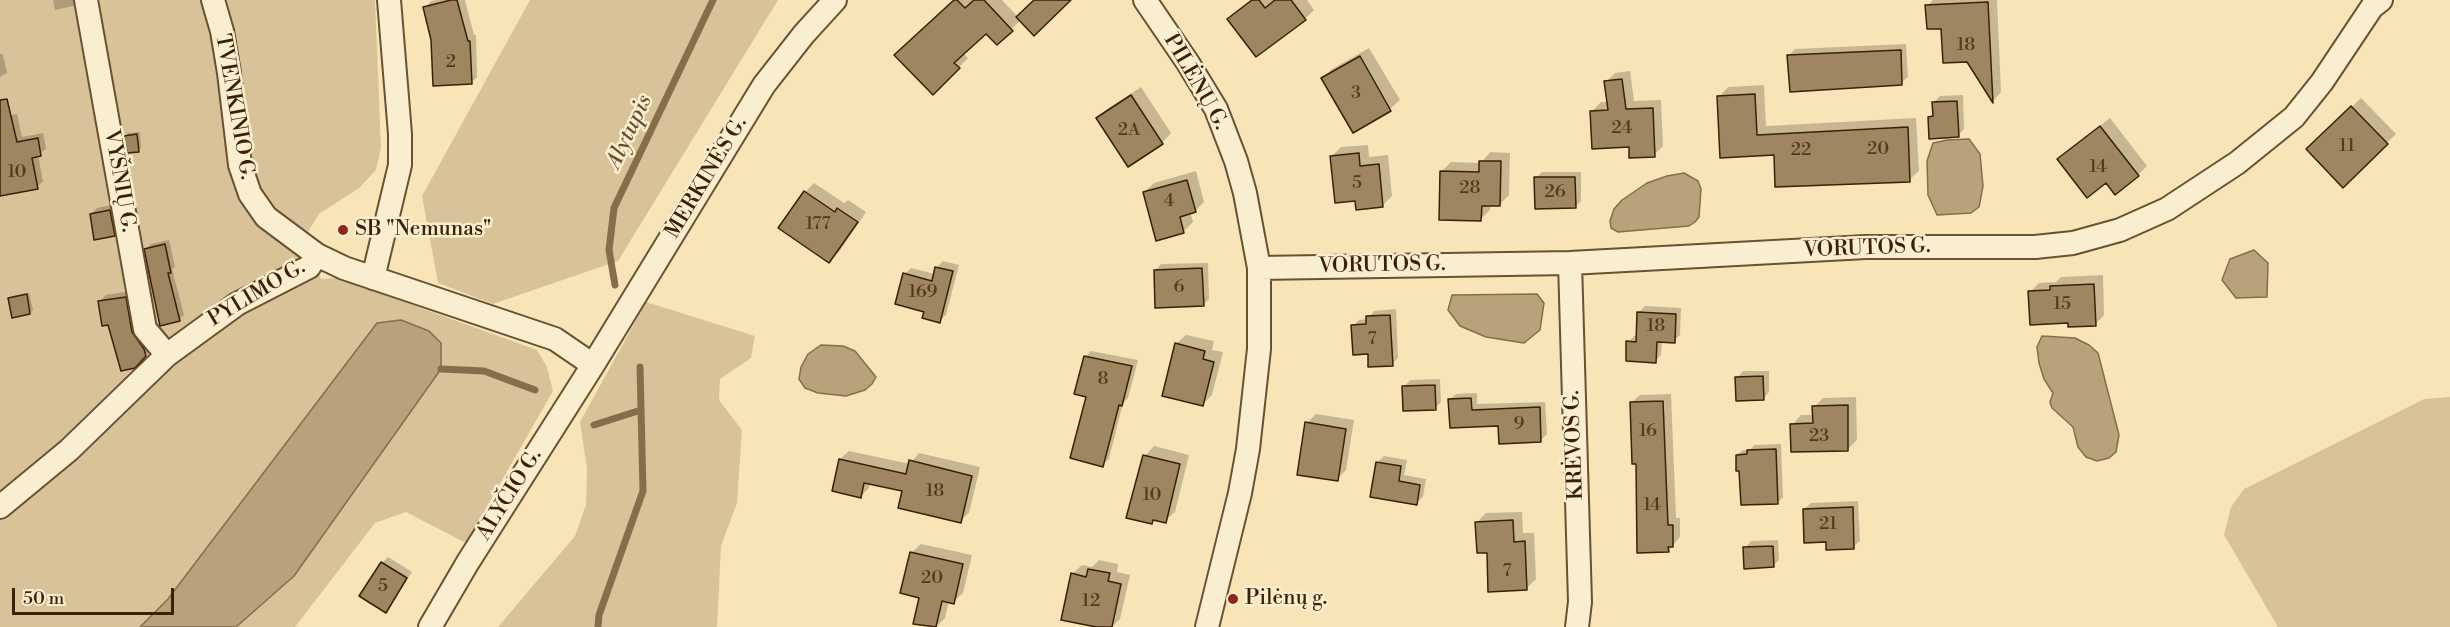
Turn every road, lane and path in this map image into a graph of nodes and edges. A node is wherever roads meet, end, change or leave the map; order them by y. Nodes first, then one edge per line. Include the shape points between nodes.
1 (86, 0) edge
2 (213, 0) edge
3 (389, 0) edge
4 (835, 0) edge
5 (1145, 0) edge
6 (2381, 0) edge
7 (317, 255) junction
8 (1570, 263) junction
9 (1259, 268) junction
10 (373, 278) junction
11 (167, 355) junction
12 (593, 365) junction
13 (0, 507) edge
14 (430, 627) edge
15 (1207, 627) edge
16 (1577, 627) edge

1 - 11 street, VYŠNIŲ G. via 146,329
2 - 7 street, TVENKINIO G. via 229,73 240,165 250,194 266,217
3 - 10 street via 400,165
4 - 12 street, MERKINĖS G. via 764,85
5 - 9 street, PILĖNŲ G. via 1216,109 1245,193
6 - 8 street, VORUTOS G. via 2372,7 2294,117 2237,163 2177,202 2120,230 2073,243 2035,247 1866,247
7 - 10 street, PYLIMO G.
7 - 11 street, PYLIMO G. via 309,267 237,303
8 - 9 street, VORUTOS G.
8 - 16 street, KRĖVOS G. via 1580,603
9 - 15 street, PILĖNŲ G. via 1259,349 1248,449
10 - 12 street, PYLIMO G. via 555,339
11 - 13 street, PYLIMO G. via 69,450
12 - 14 street, ALYČIO G.

